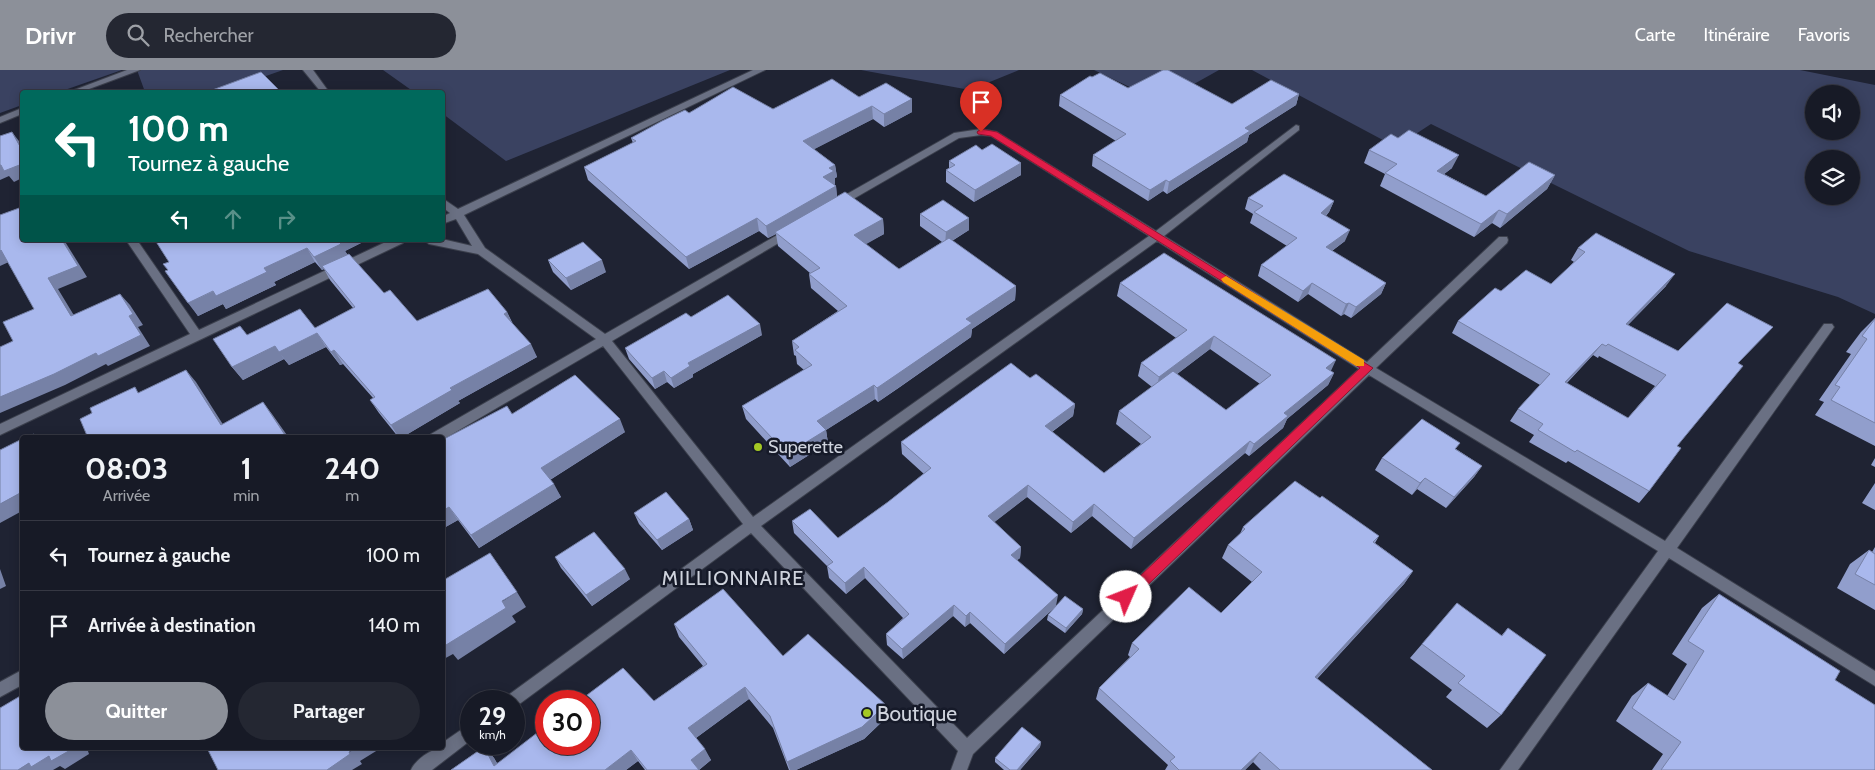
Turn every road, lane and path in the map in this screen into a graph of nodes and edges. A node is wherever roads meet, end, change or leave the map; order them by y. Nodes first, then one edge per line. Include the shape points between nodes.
1 (135, 70) edge
2 (308, 70) edge
3 (760, 70) edge
4 (80, 90) edge
5 (323, 90) edge
6 (20, 113) edge
7 (0, 120) edge
8 (1296, 128) dead end
9 (445, 203) edge
10 (828, 210) edge
11 (458, 214) junction
12 (445, 220) edge
13 (802, 225) edge
14 (1157, 236) junction
15 (1503, 240) dead end
16 (132, 242) edge
17 (395, 242) edge
18 (438, 242) edge
19 (481, 251) junction
20 (1828, 327) dead end
21 (198, 337) junction
22 (604, 340) junction
23 (1367, 368) junction
24 (0, 430) edge
25 (440, 435) edge
26 (752, 525) junction
27 (1667, 549) junction
28 (20, 678) edge
29 (1875, 679) edge
30 (0, 690) edge
31 (525, 691) edge
32 (460, 739) edge
33 (967, 749) junction
34 (419, 770) edge
35 (959, 770) edge
36 (1508, 770) edge

1 - 4 street
2 - 5 street
3 - 11 street
6 - 7 street
8 - 14 street
9 - 11 street
10 - 14 street via 957,136 981,132 994,134
11 - 12 street
11 - 19 street
13 - 22 street
14 - 23 street
14 - 26 street
15 - 23 street
16 - 21 street
17 - 21 street
18 - 19 street
19 - 22 street
20 - 27 street
21 - 24 street
22 - 25 street
22 - 26 street
23 - 27 street
23 - 33 street
26 - 31 street
26 - 33 street
27 - 29 street
27 - 36 street
28 - 30 street
32 - 34 street
33 - 35 street

